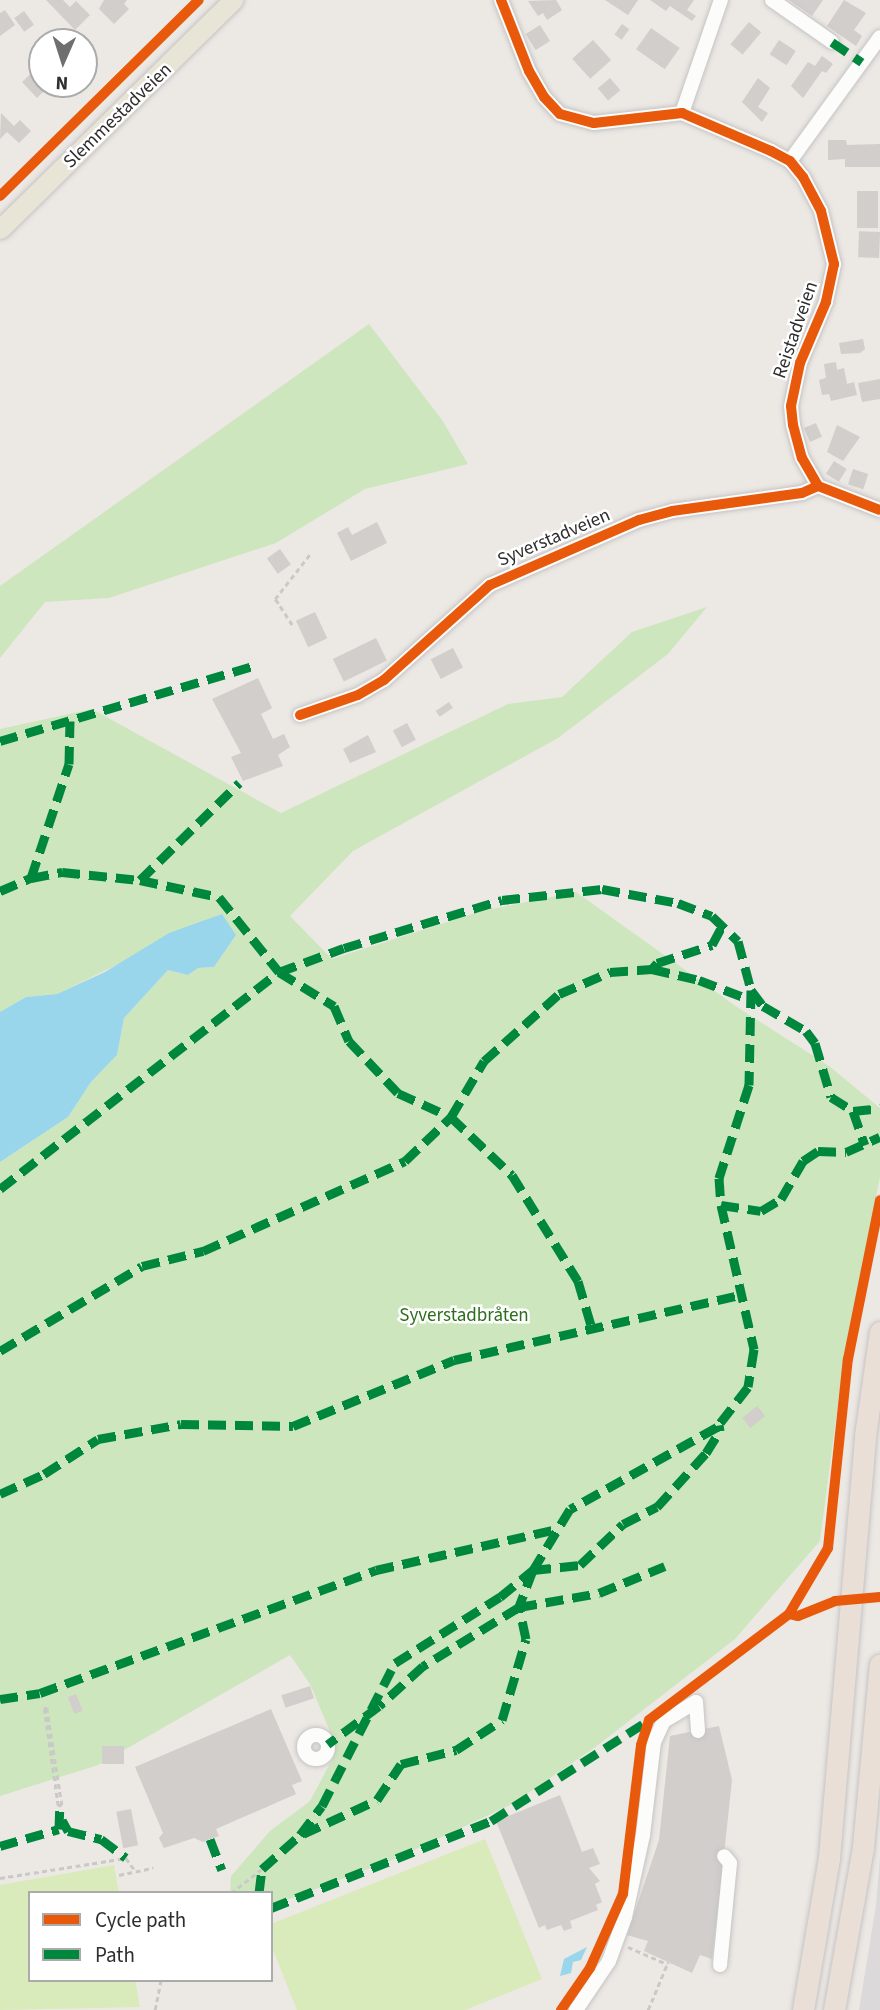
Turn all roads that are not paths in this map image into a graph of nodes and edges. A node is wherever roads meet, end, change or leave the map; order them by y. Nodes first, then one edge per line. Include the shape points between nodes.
1 (233, 0) edge
2 (501, 0) edge
3 (720, 0) edge
4 (772, 0) edge
5 (880, 37) edge
6 (832, 42) dead end
7 (682, 113) junction
8 (790, 161) junction
9 (0, 229) edge
10 (818, 486) junction
11 (880, 510) edge
12 (300, 715) dead end
13 (880, 1332) edge
14 (880, 1665) edge
15 (698, 1731) dead end
16 (724, 1856) dead end
17 (720, 1965) dead end
18 (576, 2010) edge
19 (803, 2010) edge
20 (834, 2010) edge

1 - 9 main road, Slemmestadveien
2 - 7 street via 529,71 561,114 594,123
3 - 7 street
4 - 6 street
5 - 8 street
7 - 8 street
8 - 10 street, Reistadveien via 821,211 834,264 826,302 800,363 792,406 802,458
10 - 11 street
10 - 12 street, Syverstadveien via 802,493 671,510 508,577 490,585 384,680 358,695
13 - 19 highway via 865,1436 828,1858
14 - 20 highway via 863,1847
15 - 18 street via 696,1702 664,1721 654,1742 637,1870 617,1941
16 - 17 street via 730,1863

